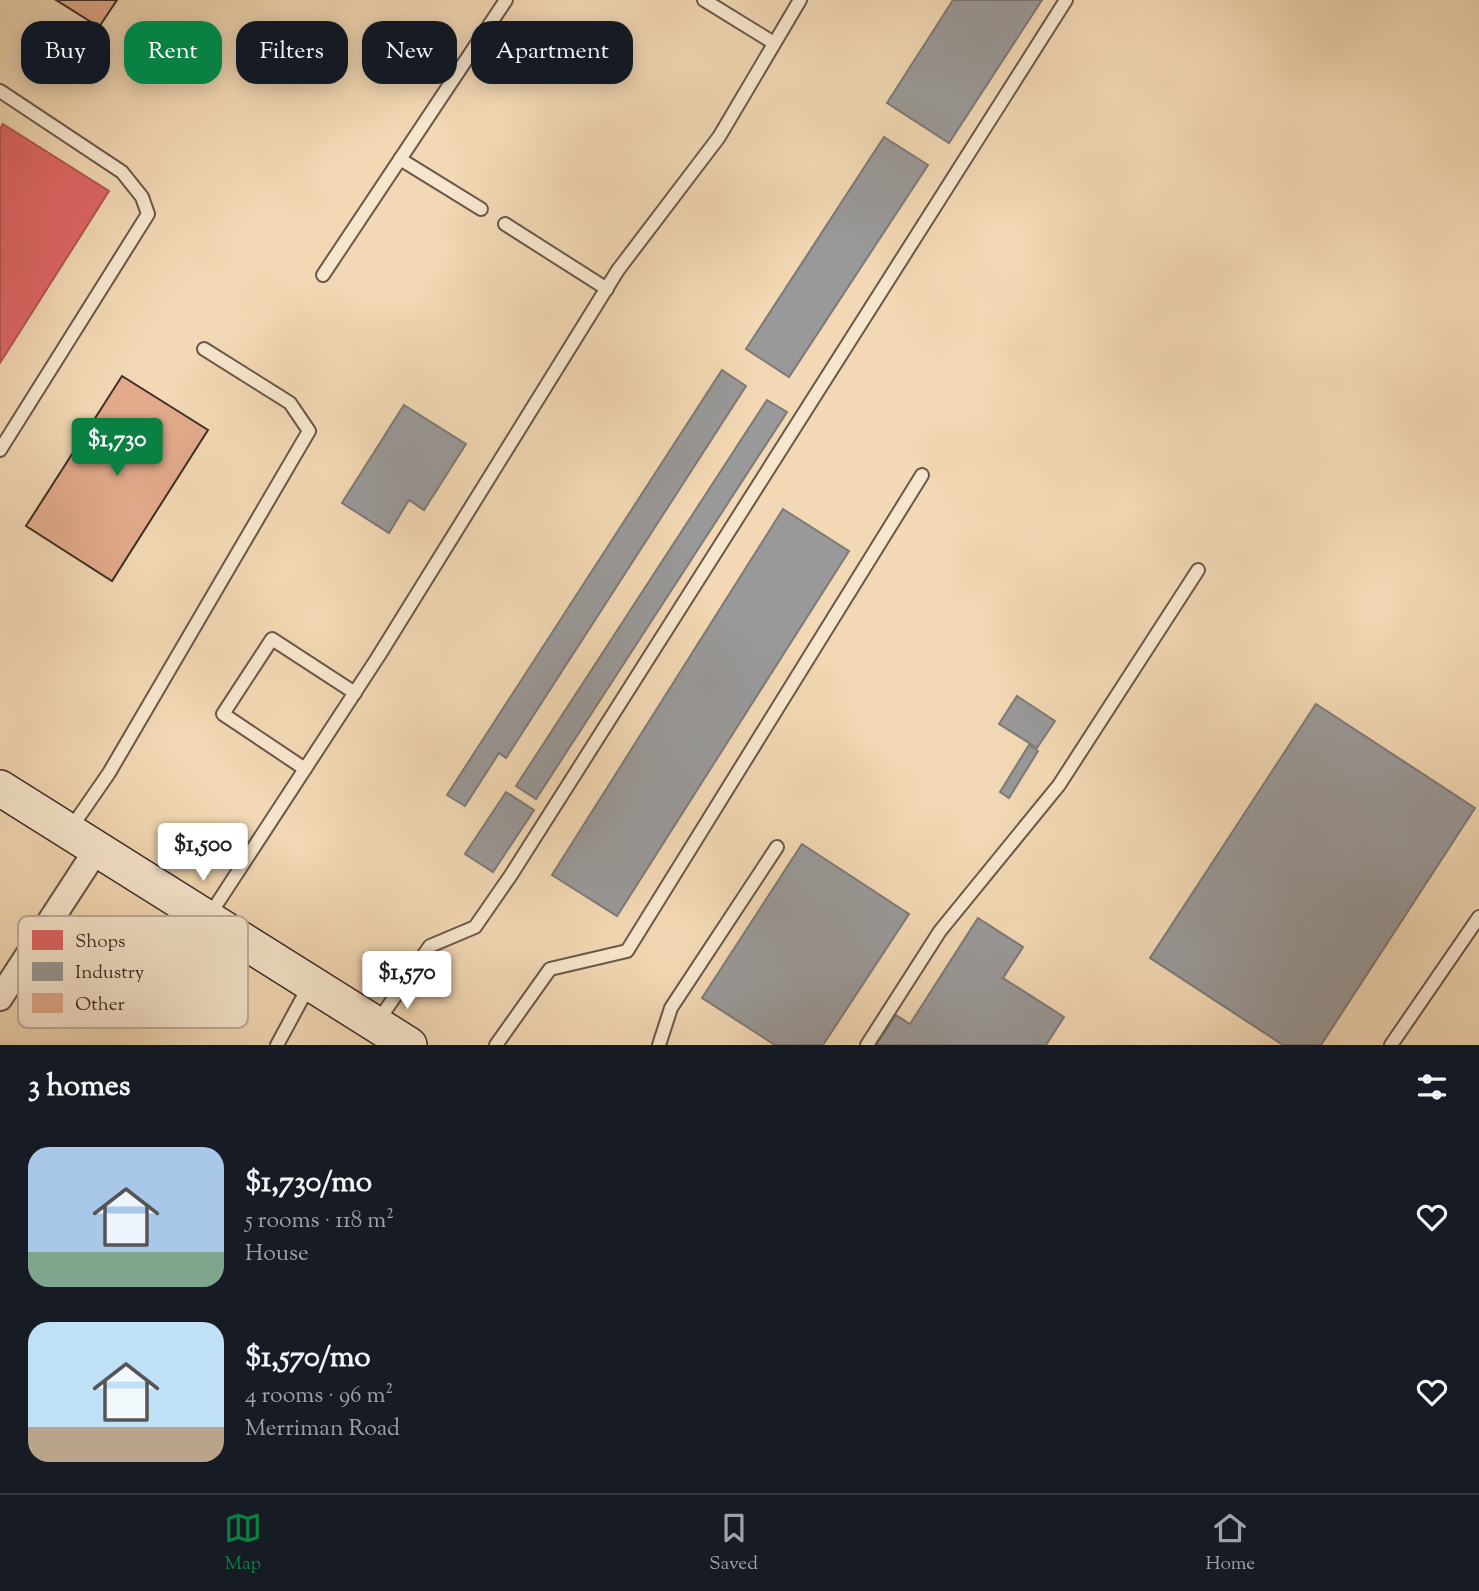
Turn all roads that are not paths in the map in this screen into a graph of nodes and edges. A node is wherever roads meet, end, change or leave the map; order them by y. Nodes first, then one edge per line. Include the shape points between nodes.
1 (506, 0) edge
2 (704, 0) edge
3 (800, 0) edge
4 (1066, 0) edge
5 (774, 43) junction
6 (0, 91) edge
7 (400, 159) junction
8 (481, 209) dead end
9 (505, 224) dead end
10 (323, 275) dead end
11 (607, 289) junction
12 (204, 349) dead end
13 (0, 450) edge
14 (922, 475) dead end
15 (1198, 570) dead end
16 (355, 693) junction
17 (305, 769) junction
18 (0, 788) edge
19 (83, 841) junction
20 (778, 847) dead end
21 (43, 916) edge
22 (202, 916) edge
23 (209, 916) edge
24 (1479, 917) edge
25 (248, 944) edge
26 (18, 964) edge
27 (310, 983) junction
28 (0, 998) edge
29 (376, 1025) junction
30 (277, 1045) edge
31 (409, 1045) edge
32 (496, 1045) edge
33 (659, 1045) edge
34 (867, 1045) edge
35 (1391, 1045) edge

1 - 7 lane
2 - 5 lane
3 - 5 lane
4 - 29 lane via 504,885 475,927 430,946
5 - 11 lane via 719,137
6 - 13 lane via 122,172 142,197 148,214
7 - 8 lane
7 - 10 lane
9 - 11 lane
11 - 16 lane
12 - 19 lane via 290,403 309,431 110,774
14 - 32 lane via 627,951 550,969
15 - 34 lane via 1059,785 940,932
16 - 17 lane
16 - 17 lane via 272,639 223,714
17 - 23 lane
18 - 19 main road
19 - 21 street
19 - 22 main road
20 - 33 lane via 671,1008
24 - 35 lane
25 - 27 main road
26 - 28 street
27 - 29 main road
27 - 30 lane
29 - 31 main road

